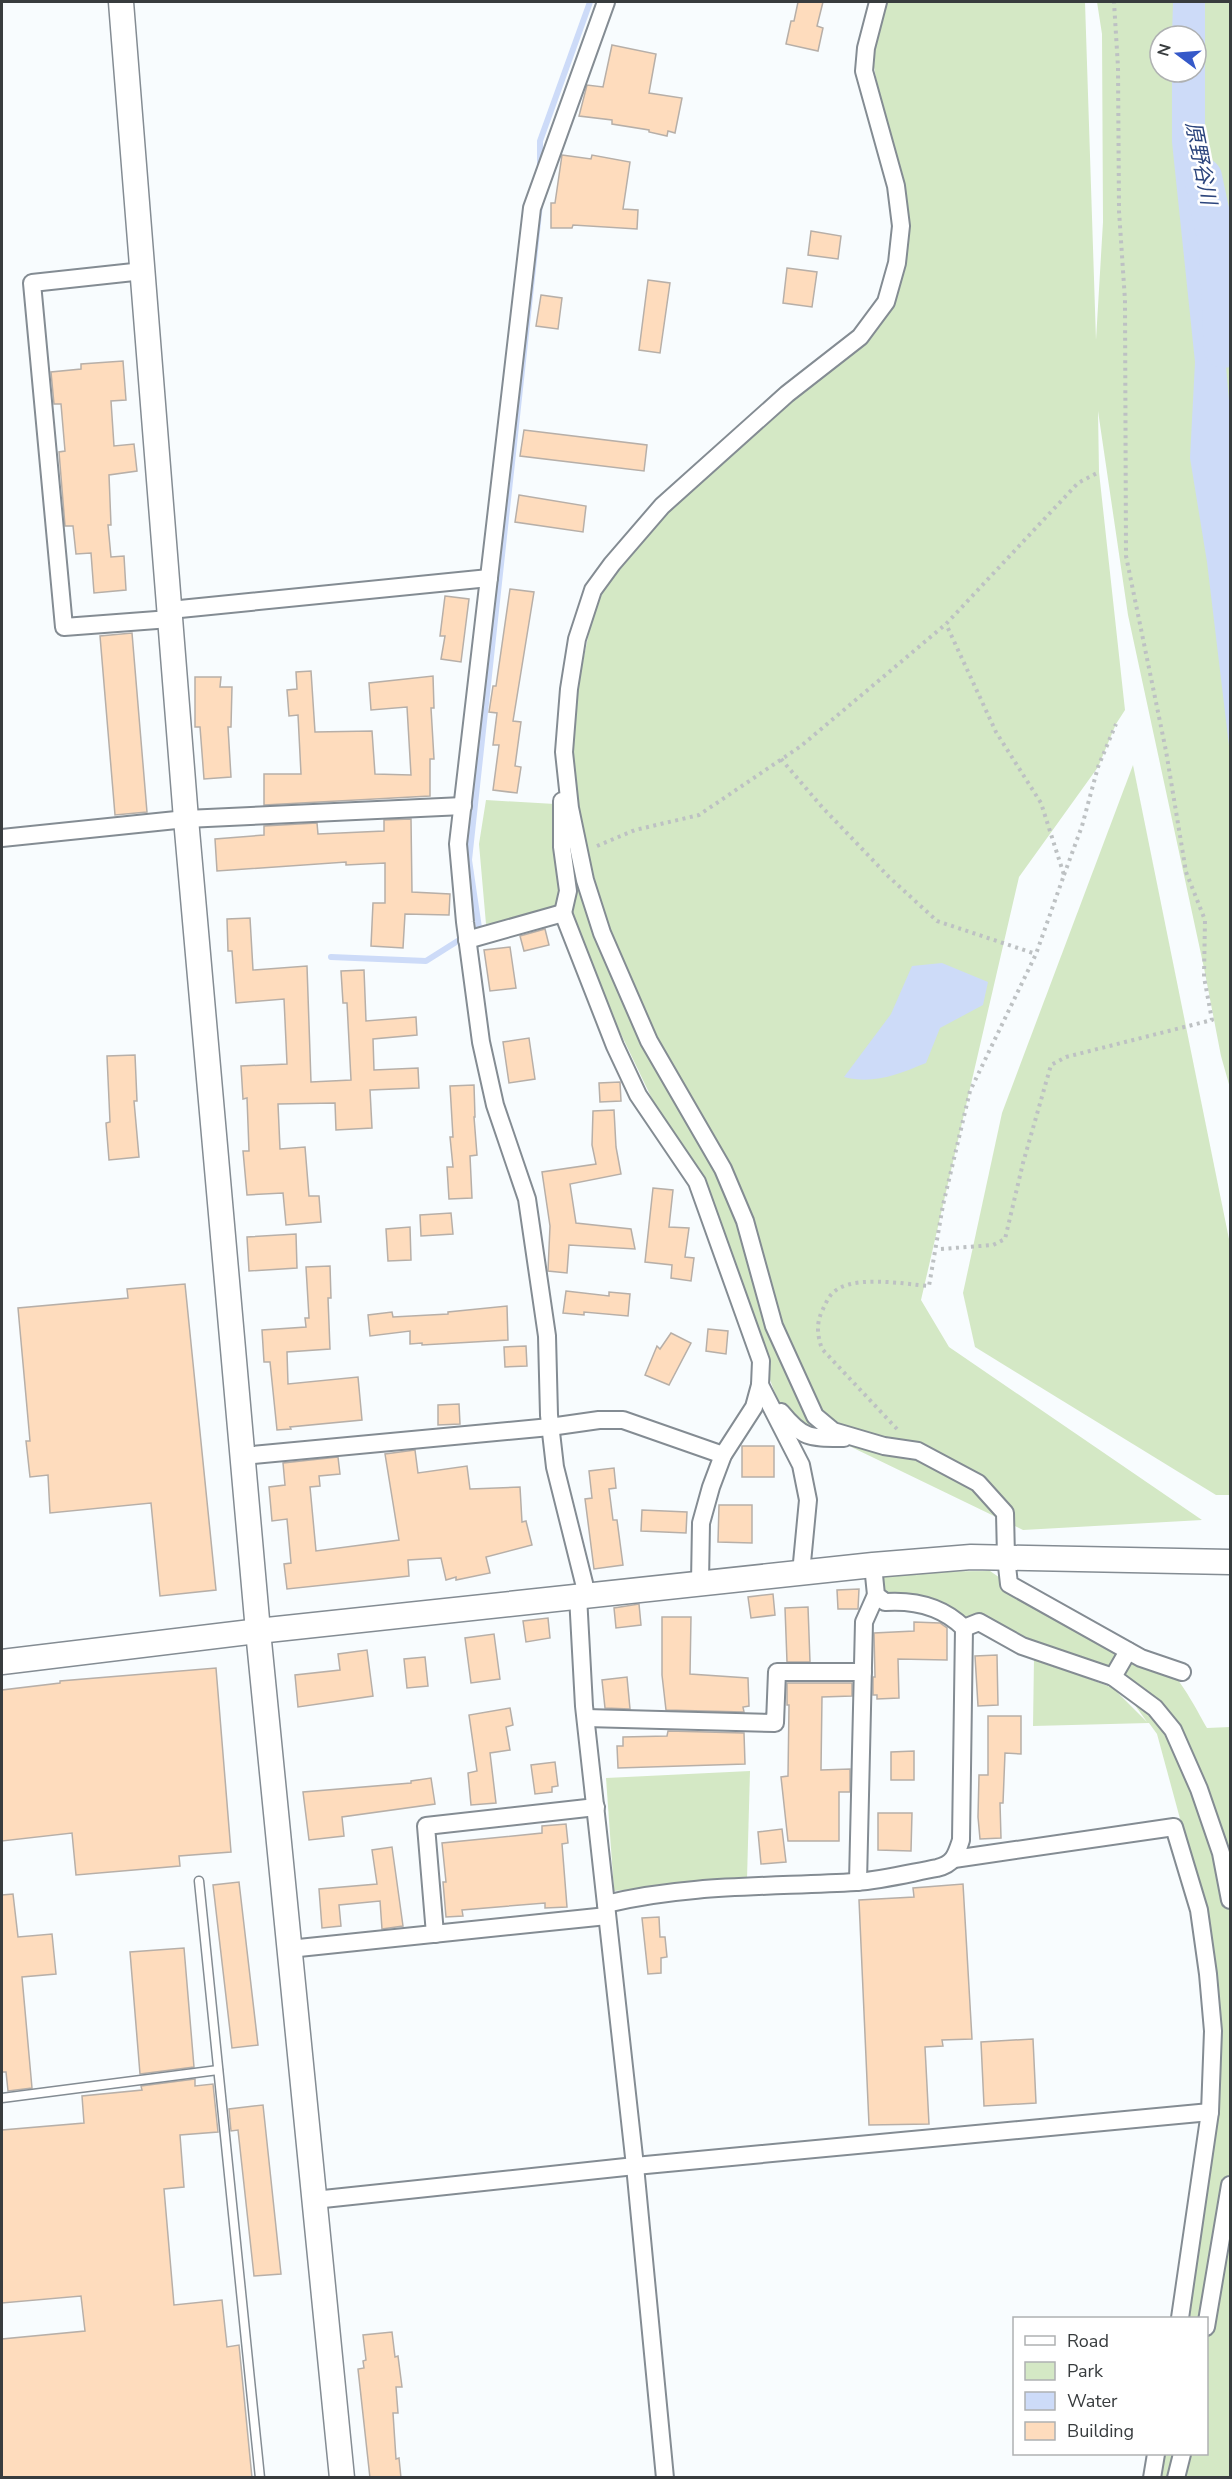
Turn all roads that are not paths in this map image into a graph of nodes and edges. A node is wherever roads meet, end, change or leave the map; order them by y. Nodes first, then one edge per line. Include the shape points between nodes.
1 (121, 2) edge
2 (606, 2) edge
3 (878, 2) edge
4 (142, 271) junction
5 (489, 578) junction
6 (170, 614) junction
7 (564, 752) junction
8 (463, 806) junction
9 (186, 819) junction
10 (2, 838) edge
11 (563, 913) junction
12 (467, 940) junction
13 (760, 1385) junction
14 (550, 1426) junction
15 (855, 1437) junction
16 (723, 1455) junction
17 (242, 1456) junction
18 (1006, 1557) junction
19 (1230, 1562) edge
20 (873, 1565) junction
21 (801, 1573) junction
22 (700, 1583) junction
23 (876, 1595) junction
24 (582, 1596) junction
25 (964, 1628) junction
26 (258, 1631) junction
27 (1128, 1651) junction
28 (2, 1662) edge
29 (863, 1672) junction
30 (1182, 1672) dead end
31 (1113, 1677) junction
32 (586, 1718) junction
33 (596, 1807) junction
34 (954, 1859) junction
35 (199, 1881) dead end
36 (858, 1882) junction
37 (1230, 1900) edge
38 (606, 1910) junction
39 (435, 1934) junction
40 (289, 1949) junction
41 (218, 2070) junction
42 (2, 2098) edge
43 (1210, 2112) junction
44 (634, 2166) junction
45 (1230, 2185) edge
46 (314, 2200) junction
47 (1180, 2317) edge
48 (1208, 2317) edge
49 (1156, 2455) edge
50 (1182, 2455) edge
51 (260, 2478) edge
52 (342, 2478) edge
53 (665, 2478) edge
54 (1152, 2478) edge
55 (1176, 2478) edge

1 - 4 street
2 - 5 street via 532,208
3 - 7 street via 864,71 896,186 901,226 897,263 886,302 860,337 788,394 662,506 600,580 577,639
4 - 6 street
4 - 6 street via 32,283 64,627
5 - 6 street
5 - 8 street
6 - 9 street
7 - 11 street via 562,847 568,891
7 - 15 street via 570,808 585,880 602,933 648,1041 723,1169 745,1221 774,1326 798,1383 815,1416 833,1431
8 - 9 street
8 - 12 street via 458,844
9 - 10 street
9 - 17 street
11 - 12 street
11 - 13 street via 638,1095 698,1182 761,1361
12 - 14 street via 495,1105 527,1199 547,1336
13 - 15 street via 797,1430 818,1438
13 - 16 street via 754,1407
13 - 21 street via 801,1465 808,1500
14 - 16 street via 623,1420
14 - 17 street
14 - 24 street
15 - 18 street via 918,1451 978,1483 1005,1513
16 - 22 street via 701,1524
17 - 26 street
18 - 19 street
18 - 20 street
18 - 27 street via 1009,1584
20 - 21 street
20 - 23 street
21 - 22 street
22 - 24 street
23 - 25 street via 885,1602 923,1603 953,1617
23 - 29 street via 864,1622
24 - 26 street
24 - 32 street
25 - 31 street via 979,1622 1022,1646
25 - 34 street via 962,1839
26 - 28 street
26 - 40 street
27 - 30 street
27 - 31 street
29 - 32 street via 777,1672 775,1723
29 - 36 street
31 - 37 street via 1155,1708 1173,1730 1221,1853
32 - 33 street
33 - 38 street
33 - 39 street via 426,1826
34 - 36 street via 948,1866
34 - 43 street via 1174,1827 1199,1910 1208,1974 1213,2031
35 - 41 lane
36 - 38 street via 759,1885 628,1898
38 - 39 street
38 - 44 street
39 - 40 street
40 - 46 street
41 - 42 lane
41 - 51 lane
43 - 44 street
43 - 47 street
44 - 46 street
44 - 53 street
45 - 48 street
46 - 52 street
49 - 54 street
50 - 55 street

